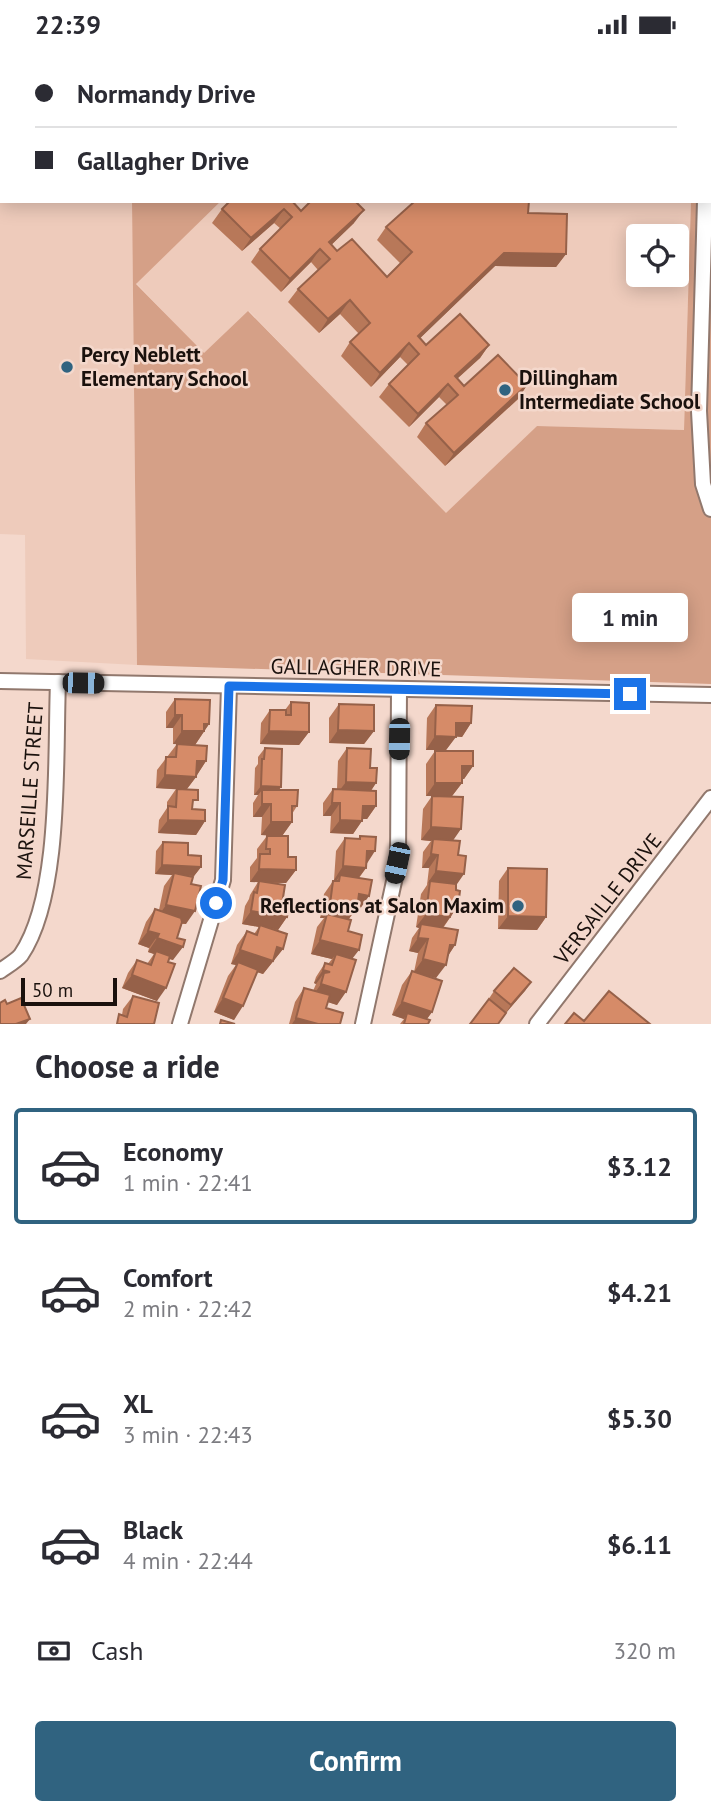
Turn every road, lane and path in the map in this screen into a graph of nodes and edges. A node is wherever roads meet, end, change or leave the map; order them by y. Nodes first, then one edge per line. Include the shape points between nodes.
1 (705, 203) edge
2 (711, 509) edge
3 (0, 681) edge
4 (58, 683) junction
5 (229, 686) junction
6 (399, 690) junction
7 (711, 695) edge
8 (711, 798) edge
9 (0, 971) edge
10 (180, 1024) edge
11 (363, 1024) edge
12 (537, 1024) edge

1 - 2 street via 699,411 704,484
3 - 4 street, GALLAGHER DRIVE
4 - 5 street, GALLAGHER DRIVE
4 - 9 street, MARSEILLE STREET via 50,863 41,914 20,956
5 - 6 street, GALLAGHER DRIVE
5 - 10 street via 223,880
6 - 7 street, GALLAGHER DRIVE
6 - 11 street via 397,863
8 - 12 street, VERSAILLE DRIVE

